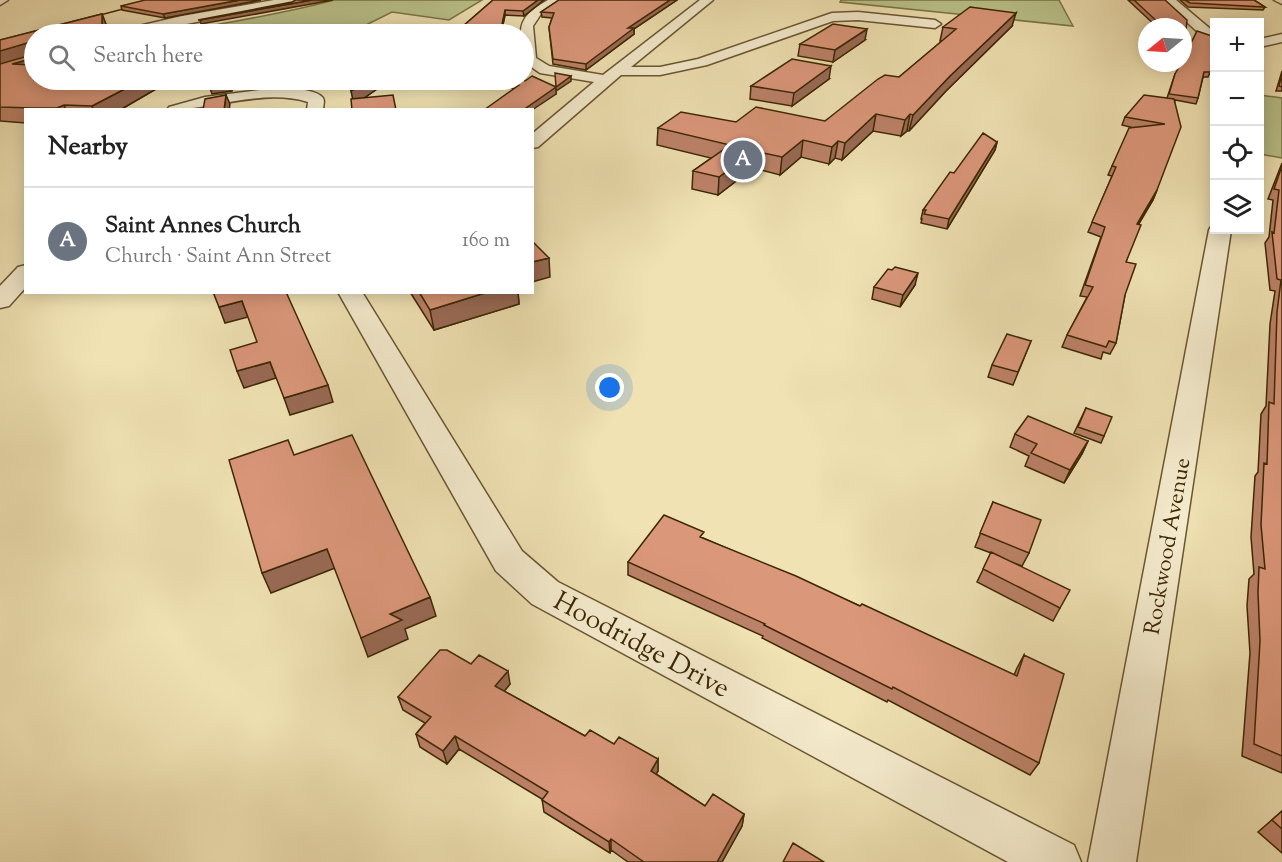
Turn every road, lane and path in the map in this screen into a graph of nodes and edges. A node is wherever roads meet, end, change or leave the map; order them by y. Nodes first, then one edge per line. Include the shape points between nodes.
1 (293, 0) edge
2 (556, 0) edge
3 (707, 0) edge
4 (1169, 0) edge
5 (830, 4) dead end
6 (165, 24) edge
7 (527, 24) edge
8 (935, 24) dead end
9 (800, 29) junction
10 (1210, 35) edge
11 (1282, 38) edge
12 (1264, 42) edge
13 (1264, 43) edge
14 (1282, 45) edge
15 (534, 63) edge
16 (612, 75) junction
17 (183, 108) edge
18 (315, 108) edge
19 (534, 141) edge
20 (1219, 234) edge
21 (24, 274) edge
22 (351, 294) edge
23 (0, 302) edge
24 (1057, 862) edge
25 (1112, 862) edge

1 - 6 street
2 - 7 street via 536,12
3 - 16 street
4 - 10 street
5 - 9 street via 796,19 795,26
8 - 9 street via 848,16 825,19
9 - 16 street via 702,62
11 - 12 street
13 - 14 street
15 - 16 street via 545,70
16 - 19 street
17 - 18 street via 214,100 280,93 308,95 316,99
20 - 25 street, Rockwood Avenue
21 - 23 street
22 - 24 street, Hoodridge Drive via 509,561 545,593

